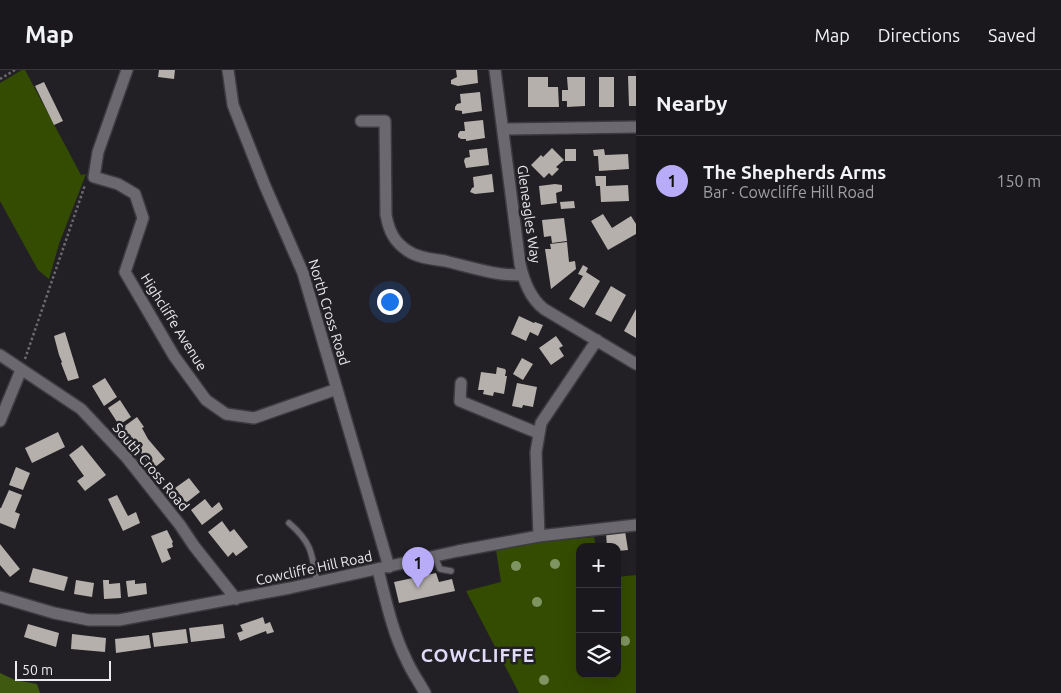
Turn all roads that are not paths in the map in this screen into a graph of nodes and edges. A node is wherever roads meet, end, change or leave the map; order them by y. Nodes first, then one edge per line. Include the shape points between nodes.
1 (127, 70) edge
2 (228, 70) edge
3 (495, 70) edge
4 (361, 121) dead end
5 (636, 127) edge
6 (503, 129) junction
7 (522, 275) junction
8 (597, 340) junction
9 (0, 355) edge
10 (636, 364) edge
11 (21, 370) junction
12 (461, 383) dead end
13 (337, 390) junction
14 (0, 421) edge
15 (538, 434) junction
16 (289, 523) dead end
17 (636, 525) edge
18 (538, 536) junction
19 (435, 557) junction
20 (383, 569) junction
21 (451, 571) dead end
22 (317, 583) junction
23 (0, 597) edge
24 (236, 599) junction
25 (425, 693) edge

1 - 13 street, Highcliffe Avenue via 98,152 94,177 118,184 135,194 143,218 126,272 174,356 206,400 226,414 254,418
2 - 13 street, North Cross Road via 233,105 303,273
3 - 6 street, Gleneagles Way
4 - 7 street via 385,121 387,221 393,237 402,247 418,255 503,274
5 - 6 street
6 - 7 street, Gleneagles Way
7 - 8 street, Gleneagles Way via 536,303
8 - 10 street, Gleneagles Way
8 - 15 street via 541,423
9 - 11 street, South Cross Road
11 - 14 street
11 - 24 street, South Cross Road via 81,409 127,458
12 - 15 street via 460,401
13 - 20 street, North Cross Road
15 - 18 street
16 - 22 lane via 308,543
17 - 18 street, Cowcliffe Hill Road
18 - 19 street, Cowcliffe Hill Road
19 - 20 street, Cowcliffe Hill Road
19 - 21 lane via 440,569
20 - 22 street, Cowcliffe Hill Road
20 - 25 street, North Cross Road via 391,622 402,651
22 - 24 street, Cowcliffe Hill Road
23 - 24 street, Cowcliffe Hill Road via 89,620 119,620

